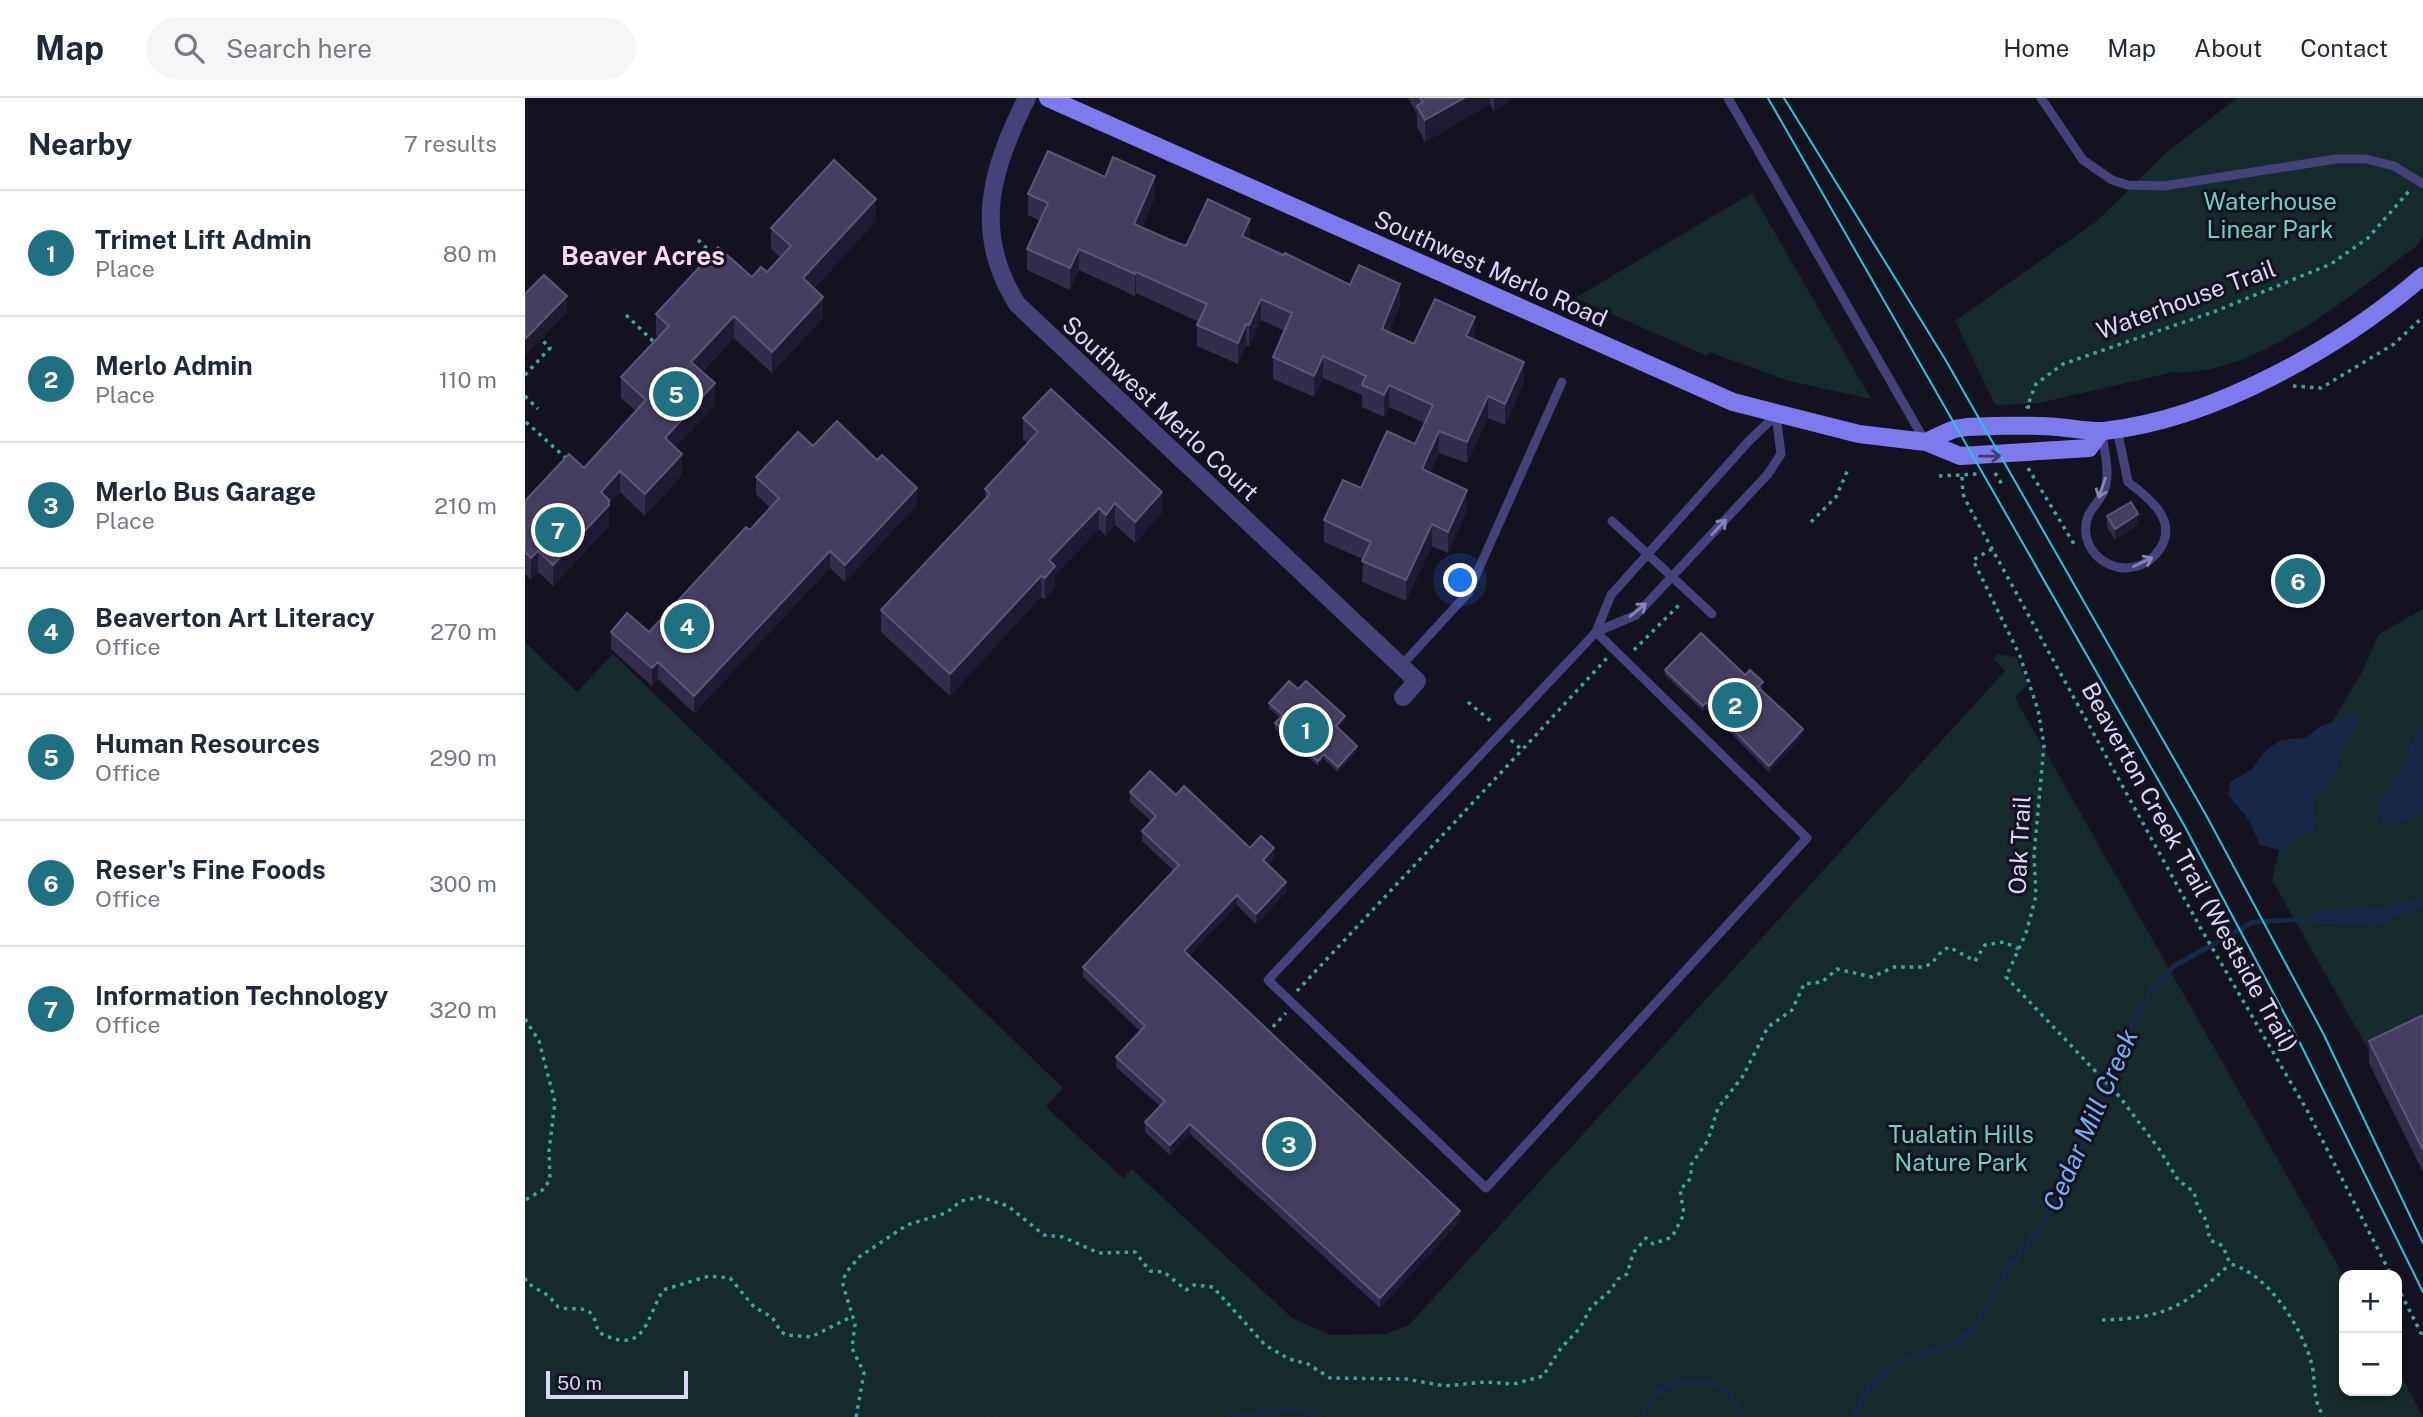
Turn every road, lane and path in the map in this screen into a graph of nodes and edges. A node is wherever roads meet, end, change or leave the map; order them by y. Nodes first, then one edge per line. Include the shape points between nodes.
1 (1027, 98) edge
2 (1048, 98) edge
3 (1728, 98) edge
4 (2041, 98) edge
5 (2420, 181) edge
6 (698, 240) dead end
7 (717, 258) edge
8 (2423, 276) edge
9 (626, 315) dead end
10 (541, 339) edge
11 (664, 352) edge
12 (525, 375) edge
13 (1562, 382) dead end
14 (525, 396) edge
15 (2027, 407) dead end
16 (538, 409) dead end
17 (1776, 415) junction
18 (526, 422) edge
19 (2109, 430) junction
20 (1926, 442) junction
21 (572, 464) edge
22 (1849, 467) dead end
23 (2028, 467) dead end
24 (1993, 469) dead end
25 (1939, 476) dead end
26 (2003, 486) dead end
27 (1612, 521) dead end
28 (1811, 522) dead end
29 (2087, 542) junction
30 (1992, 549) junction
31 (1649, 554) junction
32 (1673, 577) junction
33 (1680, 604) dead end
34 (1712, 614) dead end
35 (1596, 632) junction
36 (1620, 654) junction
37 (1401, 666) junction
38 (1403, 697) dead end
39 (1468, 702) dead end
40 (1502, 732) junction
41 (1522, 750) junction
42 (2019, 949) junction
43 (1292, 1004) junction
44 (525, 1019) edge
45 (1264, 1036) edge
46 (525, 1200) edge
47 (2230, 1264) junction
48 (2388, 1270) edge
49 (525, 1278) edge
50 (2402, 1296) edge
51 (853, 1316) junction
52 (2102, 1320) dead end
53 (2423, 1338) edge
54 (856, 1417) edge
55 (2324, 1417) edge

1 - 37 street, Southwest Merlo Court via 1001,153 991,193 993,257 1017,304
2 - 17 street, Southwest Merlo Road via 1733,402
3 - 20 lane
4 - 5 lane via 2083,160 2128,185 2164,186 2336,159 2366,159 2394,166
5 - 15 path, Waterhouse Trail via 2385,221 2339,259 2216,311 2063,364 2036,384
6 - 7 path
8 - 19 street, Southwest Merlo Road via 2359,326 2263,380 2214,401
9 - 11 path
10 - 12 path via 550,348
13 - 37 lane via 1468,593
14 - 16 path
17 - 20 street, Southwest Merlo Road via 1859,434
17 - 31 lane
32 -> 17 lane via 1781,454
18 - 21 path
19 - 20 street, Southwest Merlo Road via 1956,428
20 -> 19 street, Southwest Merlo Road via 1960,456 2018,455 2089,448
19 -> 29 lane via 2106,481 2088,516
29 -> 19 lane via 2104,562 2129,568 2153,558 2165,537 2161,511 2128,482
22 - 28 path via 1836,497
23 - 29 path via 2073,544
24 - 26 path
25 - 30 path, Beaverton Creek Trail (Westside Trail) via 1962,477 1963,494
27 - 31 lane
30 - 42 path, Oak Trail via 1973,560 2021,656 2044,745 2034,855 2036,896
30 - 48 path, Beaverton Creek Trail (Westside Trail) via 2200,927 2308,1112
31 - 32 lane
31 - 35 lane via 1611,594
32 - 34 lane
35 -> 32 lane via 1636,615
33 - 36 path via 1635,649
35 - 36 lane
35 - 40 lane
36 - 41 path via 1606,658
36 - 43 lane via 1807,838 1518,1154 1486,1188
37 - 38 street via 1417,681
39 - 40 path
40 - 41 path
40 - 43 lane via 1268,980
41 - 43 path via 1303,981
42 - 47 path, Oak Trail via 2006,977 2119,1096 2178,1180 2194,1192 2210,1240 2223,1246
42 - 51 path via 2004,942 1985,945 1975,961 1949,947 1923,967 1894,967 1872,976 1837,969 1822,982 1804,984 1792,1010 1768,1027 1744,1076 1718,1108 1708,1140 1691,1165 1691,1178 1680,1190 1683,1214 1672,1237 1653,1244 1646,1238 1633,1253 1627,1274 1591,1307 1547,1371 1534,1381 1445,1386 1406,1379 1330,1378 1272,1349 1206,1285 1194,1284 1187,1291 1164,1272 1150,1271 1132,1251 1099,1253 1057,1235 1044,1235 1008,1206 980,1198 961,1201 946,1213 913,1222 852,1263 843,1285
43 - 45 path
44 - 46 path via 539,1041 553,1091 550,1179 544,1189
47 - 52 path via 2173,1310 2143,1318
47 - 55 path, Oak Trail via 2251,1271 2302,1333 2313,1369 2315,1400
49 - 51 path via 558,1307 585,1308 592,1313 598,1332 614,1341 626,1341 650,1324 663,1290 709,1276 737,1283 754,1307 772,1317 787,1335 811,1337
50 - 53 path
51 - 54 path via 852,1348 864,1373

